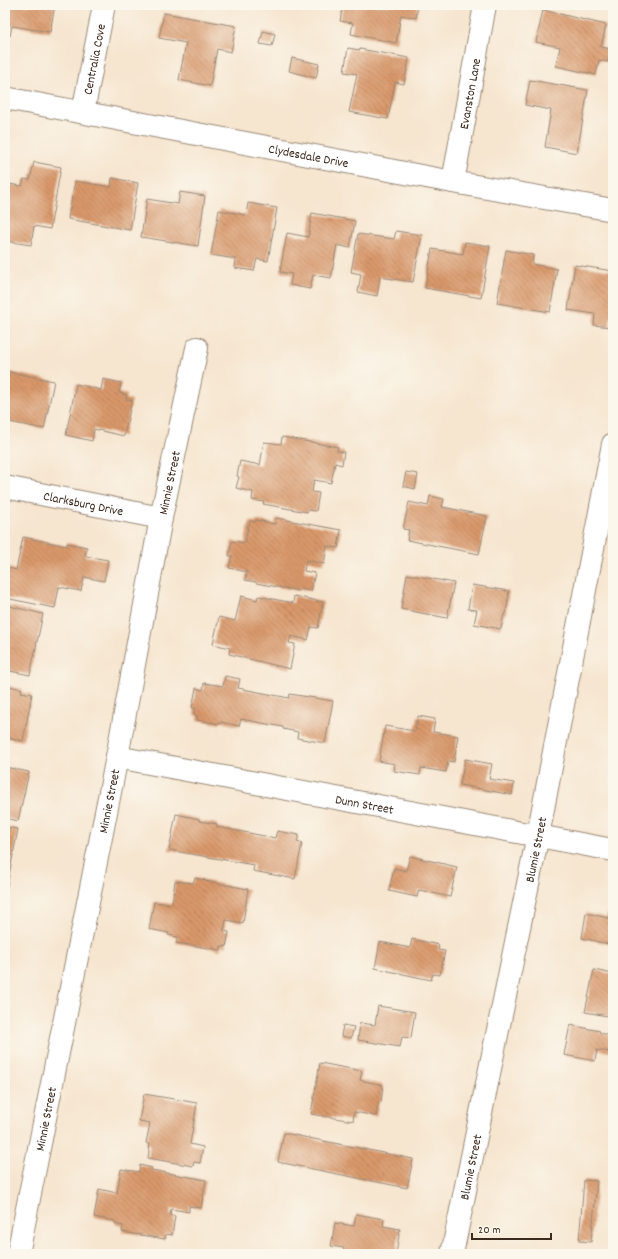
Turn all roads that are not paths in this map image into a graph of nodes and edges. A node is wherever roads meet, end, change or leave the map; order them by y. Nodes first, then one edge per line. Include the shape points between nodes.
1 (104, 5) edge
2 (485, 5) edge
3 (5, 98) edge
4 (83, 112) junction
5 (453, 182) junction
6 (613, 210) edge
7 (197, 348) dead end
8 (613, 444) edge
9 (5, 487) edge
10 (161, 518) junction
11 (117, 757) junction
12 (538, 835) junction
13 (613, 850) edge
14 (18, 1254) edge
15 (452, 1254) edge

1 - 4 street, Centralia Cove
2 - 5 street, Evanston Lane
3 - 4 street, Clydesdale Drive
4 - 5 street, Clydesdale Drive
5 - 6 street, Clydesdale Drive
7 - 10 street, Minnie Street
8 - 12 street, Blumie Street
9 - 10 street, Clarksburg Drive
10 - 11 street, Minnie Street
11 - 12 street, Dunn Street
11 - 14 street, Minnie Street
12 - 13 street, Dunn Street
12 - 15 street, Blumie Street

